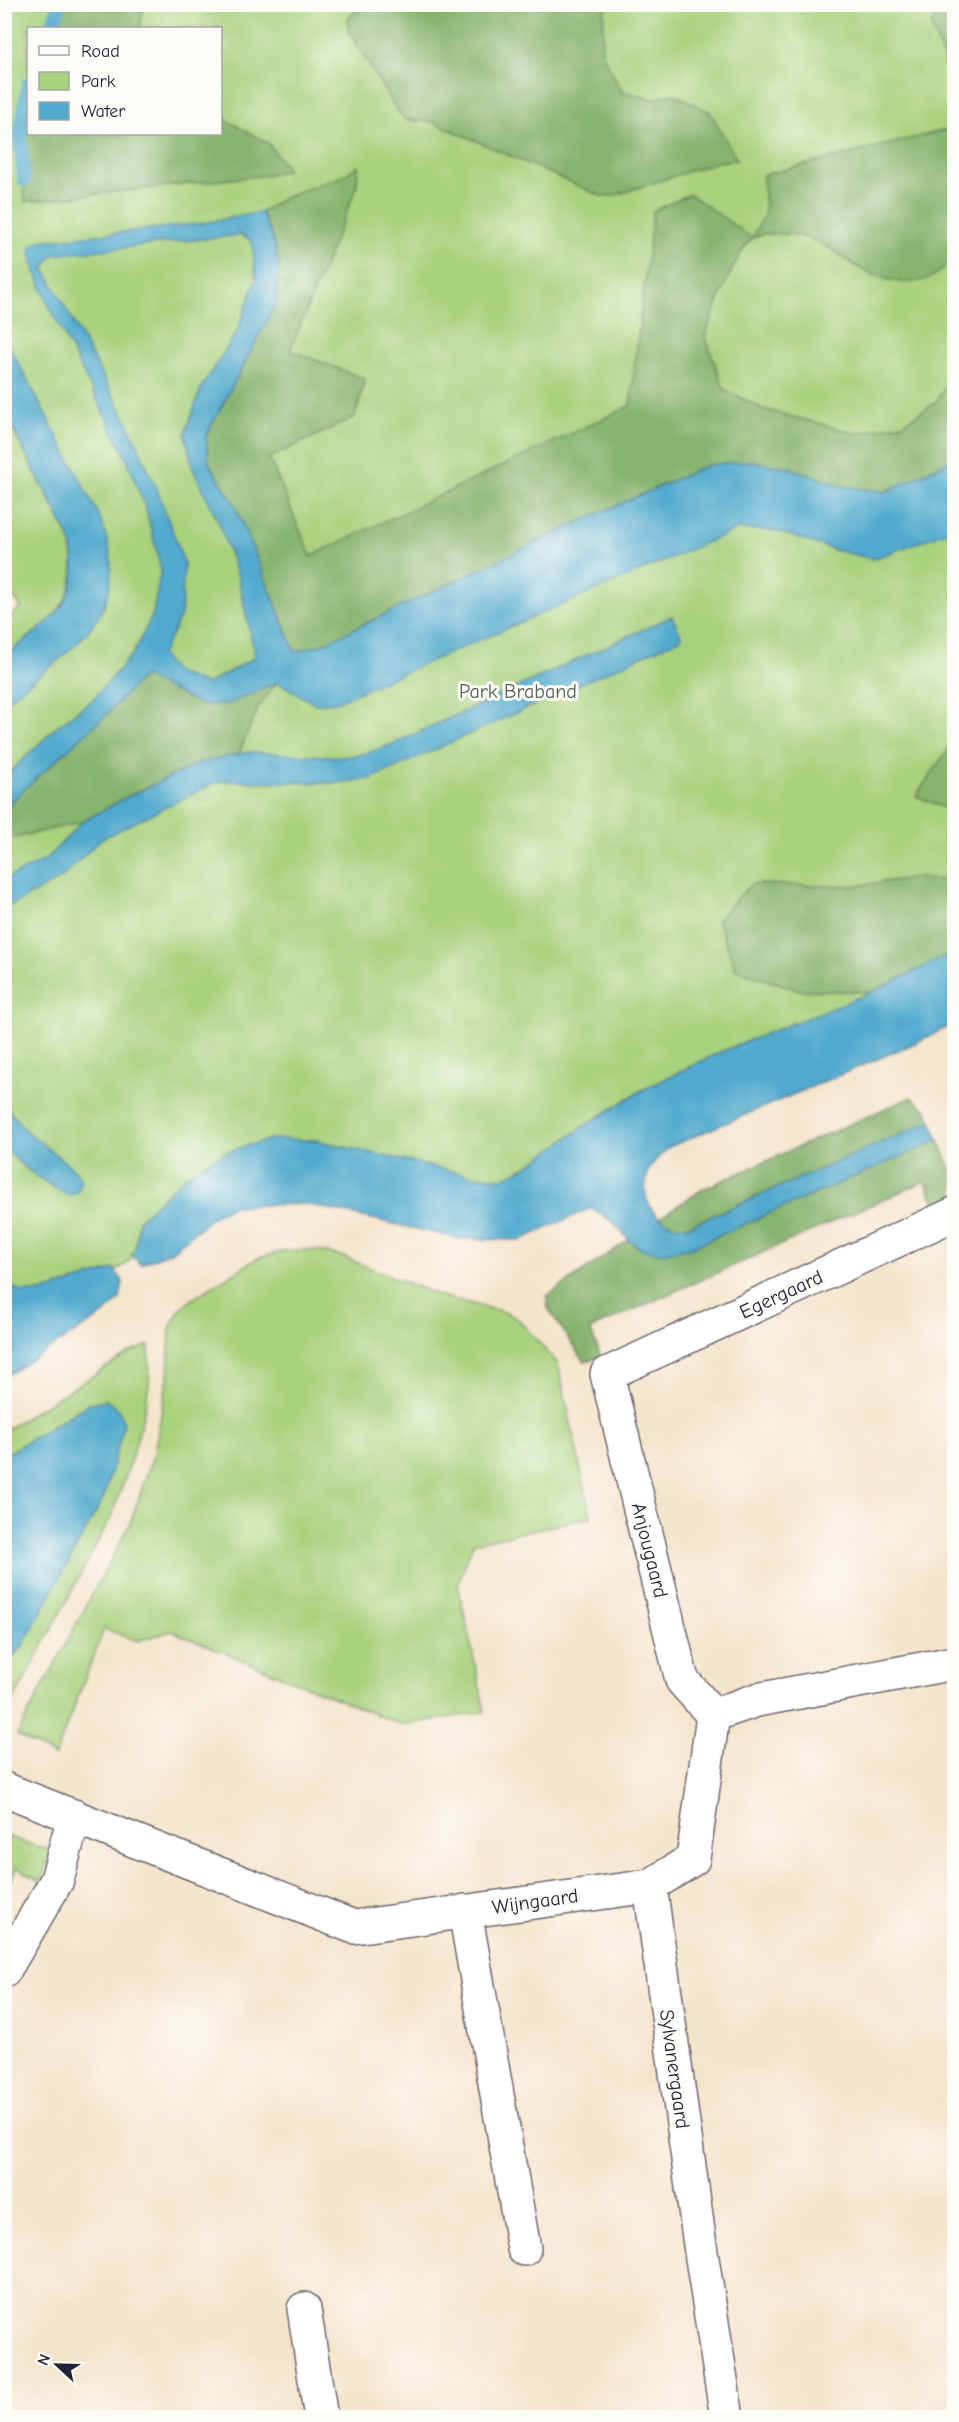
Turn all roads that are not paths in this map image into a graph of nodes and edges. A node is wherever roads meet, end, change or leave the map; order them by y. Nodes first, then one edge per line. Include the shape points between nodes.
1 (954, 1214) edge
2 (607, 1374) joint
3 (954, 1663) edge
4 (713, 1715) junction
5 (4, 1789) edge
6 (74, 1816) junction
7 (650, 1886) junction
8 (465, 1911) junction
9 (4, 1971) edge
10 (524, 2249) dead end
11 (304, 2309) dead end
12 (321, 2418) edge
13 (727, 2418) edge

1 - 2 street, Egergaard
2 - 4 street, Anjougaard via 682,1680
3 - 4 street via 757,1700
4 - 7 street, Wijngaard via 693,1859
5 - 6 street, Wijngaard
6 - 8 street, Wijngaard via 354,1927
6 - 9 street via 57,1880
7 - 8 street, Wijngaard
7 - 13 street, Sylvanergaard
8 - 10 street
11 - 12 street

